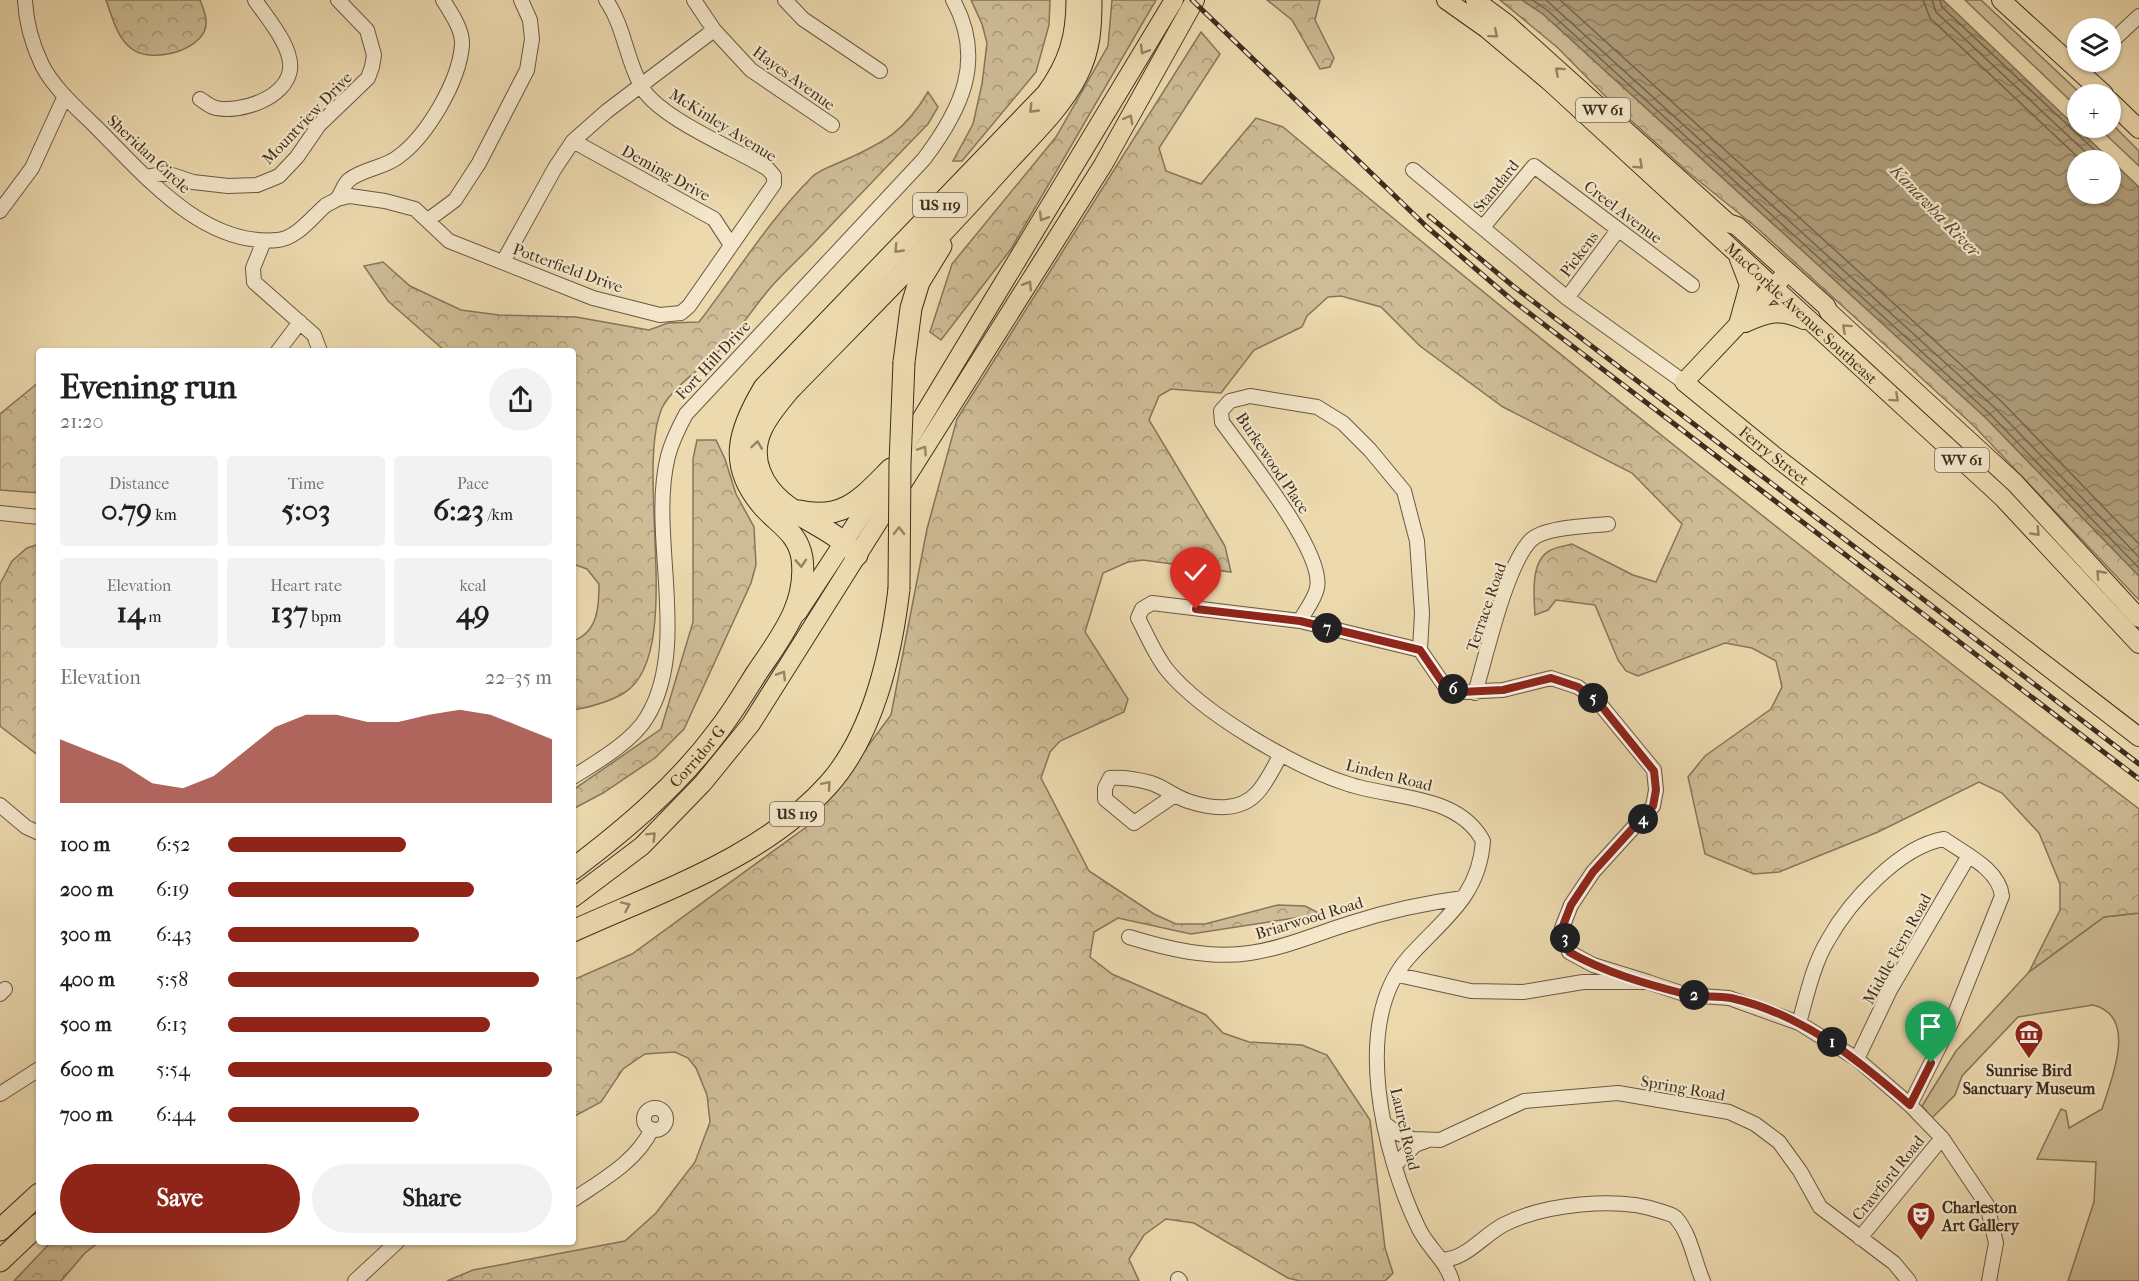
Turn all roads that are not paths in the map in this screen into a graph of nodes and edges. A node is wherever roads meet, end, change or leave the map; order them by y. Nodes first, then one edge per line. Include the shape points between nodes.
1 (25, 0) edge
2 (255, 0) edge
3 (339, 0) edge
4 (443, 0) edge
5 (521, 0) edge
6 (606, 0) edge
7 (694, 0) edge
8 (785, 0) edge
9 (953, 0) edge
10 (1077, 0) edge
11 (1091, 0) edge
12 (1174, 0) edge
13 (1195, 0) edge
14 (1446, 0) edge
15 (1476, 0) edge
16 (2001, 0) edge
17 (2139, 16) edge
18 (714, 30) junction
19 (2121, 33) edge
20 (2067, 52) edge
21 (880, 71) dead end
22 (641, 86) junction
23 (65, 96) junction
24 (200, 99) dead end
25 (2121, 112) edge
26 (832, 125) dead end
27 (2139, 129) edge
28 (573, 141) junction
29 (1533, 166) joint
30 (1413, 170) dead end
31 (146, 177) junction
32 (774, 184) joint
33 (337, 199) junction
34 (0, 211) edge
35 (958, 217) junction
36 (428, 220) junction
37 (1728, 223) junction
38 (1484, 227) junction
39 (1618, 230) junction
40 (264, 241) junction
41 (731, 245) junction
42 (1736, 252) junction
43 (503, 262) junction
44 (1779, 282) junction
45 (1692, 285) dead end
46 (1567, 298) junction
47 (1823, 320) junction
48 (300, 322) junction
49 (1738, 326) junction
50 (280, 348) edge
51 (319, 348) edge
52 (1684, 382) junction
53 (891, 469) junction
54 (748, 482) junction
55 (792, 510) junction
56 (0, 513) edge
57 (36, 517) edge
58 (1608, 524) dead end
59 (848, 548) junction
60 (2139, 618) edge
61 (793, 620) junction
62 (1300, 621) junction
63 (2139, 644) edge
64 (1420, 650) junction
65 (1475, 693) junction
66 (2139, 737) edge
67 (1281, 754) junction
68 (576, 775) edge
69 (1175, 795) junction
70 (0, 805) edge
71 (36, 832) edge
72 (1968, 857) junction
73 (576, 866) edge
74 (576, 896) edge
75 (1463, 898) junction
76 (576, 930) edge
77 (1129, 937) dead end
78 (1398, 975) junction
79 (1647, 982) junction
80 (1799, 1023) junction
81 (1857, 1059) junction
82 (36, 1071) edge
83 (0, 1094) edge
84 (1910, 1105) junction
85 (1384, 1123) junction
86 (652, 1130) dead end
87 (1942, 1138) junction
88 (1426, 1141) junction
89 (1396, 1164) junction
90 (36, 1197) edge
91 (576, 1198) edge
92 (36, 1227) edge
93 (0, 1230) edge
94 (1860, 1238) junction
95 (394, 1245) edge
96 (1469, 1250) junction
97 (1441, 1260) junction
98 (0, 1261) edge
99 (355, 1281) edge
100 (1453, 1281) edge
101 (1703, 1281) edge
102 (1909, 1281) edge
103 (1989, 1281) edge

1 - 23 street, Sheridan Circle via 29,36 44,67
2 - 24 street via 288,58 290,71 284,82 276,92 247,107 214,107
3 - 31 street, Mountview Drive via 367,30 374,55 372,67 368,78 320,125 279,176 257,185 228,186 193,182 166,173
4 - 33 street, Sheridan Circle via 455,20 462,44 453,79 423,135 397,159 350,179
5 - 36 street via 530,20 532,39 526,70 461,191 443,211
6 - 22 street, McKinley Avenue via 615,13
7 - 18 street, Hayes Avenue
8 - 21 street via 803,19
9 - 68 street, Fort Hill Drive via 962,19 968,70 951,122 924,159 682,421 668,456 664,490 667,627 660,688 647,718 616,749
10 -> 54 highway, US 119 via 1077,21 1064,70 1047,94 764,388 741,435 740,465
11 - 35 highway, US 119 via 1090,43 1076,77 1053,109
12 -> 53 main road
59 -> 13 main road via 1103,165
14 -> 42 main road, MacCorkle Avenue Southeast / WV 61 via 1549,81
37 -> 15 main road, MacCorkle Avenue Southeast / WV 61
16 - 20 main road
17 - 19 street
18 - 22 street
18 - 26 street, Hayes Avenue via 751,70
22 - 28 street
22 - 32 street, McKinley Avenue via 651,100 672,115 768,169
23 - 31 street, Sheridan Circle
23 - 34 street via 32,168
25 - 27 main road
28 - 41 street, Deming Drive via 714,219
28 - 43 street
29 - 38 street, Standard
29 - 39 street, Creel Avenue
30 - 38 street, Ferry Street
31 - 40 street, Sheridan Circle via 172,202 196,217 219,229
32 - 41 street, Potterfield Drive
33 - 36 street, Potterfield Drive via 350,196 385,201 415,209
33 - 40 street, Sheridan Circle via 296,232 282,240
55 -> 35 highway via 772,495 758,468 754,452 768,416
76 -> 35 highway, US 119, bridge via 735,857 795,817 830,783 855,744 873,706 894,634 899,589 904,362 911,308 919,282
36 - 43 street, Potterfield Drive via 449,241
37 - 44 main road, MacCorkle Avenue Southeast / WV 61
37 - 47 main road, MacCorkle Avenue Southeast / WV 61 via 1737,226 1826,306
38 - 46 street, Ferry Street
39 - 45 street, Creel Avenue
39 - 46 street, Pickens
40 - 48 street via 253,268 254,282
41 - 43 street, Potterfield Drive via 689,306 671,316 594,298
42 - 44 main road, MacCorkle Avenue Southeast / WV 61
42 - 49 main road via 1749,285
44 - 47 main road, MacCorkle Avenue Southeast / WV 61
44 - 49 main road
46 - 52 street, Ferry Street
47 - 49 main road via 1771,312
60 -> 47 main road, MacCorkle Avenue Southeast / WV 61 via 2015,483
47 -> 63 main road, MacCorkle Avenue Southeast / WV 61 via 2002,497
48 - 50 street
48 - 51 street via 314,335
49 - 52 main road
52 - 66 main road, Ferry Street
53 - 55 highway via 860,500 842,510 821,514
53 - 59 main road
54 - 59 highway via 781,513
54 -> 61 highway, US 119 via 762,505 790,530 802,557
55 - 59 highway
56 - 57 street
58 - 65 street, Terrace Road via 1556,531 1532,539 1513,571
59 - 61 main road
74 -> 59 main road via 642,846 704,783 751,724
61 - 73 highway, Corridor G / US 119 via 704,748 662,795
62 - 64 street
62 - 64 street, Burkewood Place via 1318,588 1311,553 1276,496 1222,422 1221,411 1230,401 1250,396 1317,407 1343,423 1371,450 1404,491 1417,541
62 - 67 street, Linden Road via 1152,603 1142,609 1138,618 1166,669 1189,692
64 - 65 street via 1444,685
65 - 79 street via 1551,678 1578,687 1599,703 1654,771 1653,806 1593,872 1571,905 1562,928 1569,952 1593,965
67 - 69 street via 1258,792 1241,805 1215,807
67 - 75 street, Linden Road via 1348,784 1435,804 1470,822 1483,841 1482,857
69 - 69 street via 1150,783 1121,777 1110,778 1104,793 1105,799 1134,823
70 - 71 street
72 - 80 street via 1944,839 1927,842 1883,873 1828,940
72 - 81 street, Middle Fern Road via 1890,990
72 - 84 street via 1991,872 2001,884 2002,896 1952,1021
75 - 77 street, Briarwood Road via 1407,906 1250,953 1211,955 1169,949
75 - 78 street, Linden Road via 1442,926 1407,958
78 - 79 street via 1471,991 1523,992 1583,982
78 - 85 street, Laurel Road via 1381,1014 1378,1082
79 - 80 street via 1687,995 1729,998
80 - 81 street
81 - 84 street
82 - 83 street
84 - 87 street
85 - 88 street via 1397,1133
85 - 89 street, Laurel Road
86 - 91 street via 644,1145 622,1166
87 - 94 street, Crawford Road
87 - 103 street via 1987,1205 1996,1243
88 - 89 street, Spring Road via 1415,1145
88 - 94 street, Spring Road via 1440,1140 1524,1101 1582,1095 1618,1093 1729,1112 1755,1124 1779,1142 1820,1207
89 - 97 street, Laurel Road via 1419,1230
90 - 93 highway
92 - 98 highway
94 - 102 street, Spring Road via 1894,1263
95 - 99 street
96 - 97 street via 1458,1258
96 - 100 street
96 - 101 street via 1506,1224 1558,1207 1646,1206 1675,1216
97 - 100 street, Laurel Road

